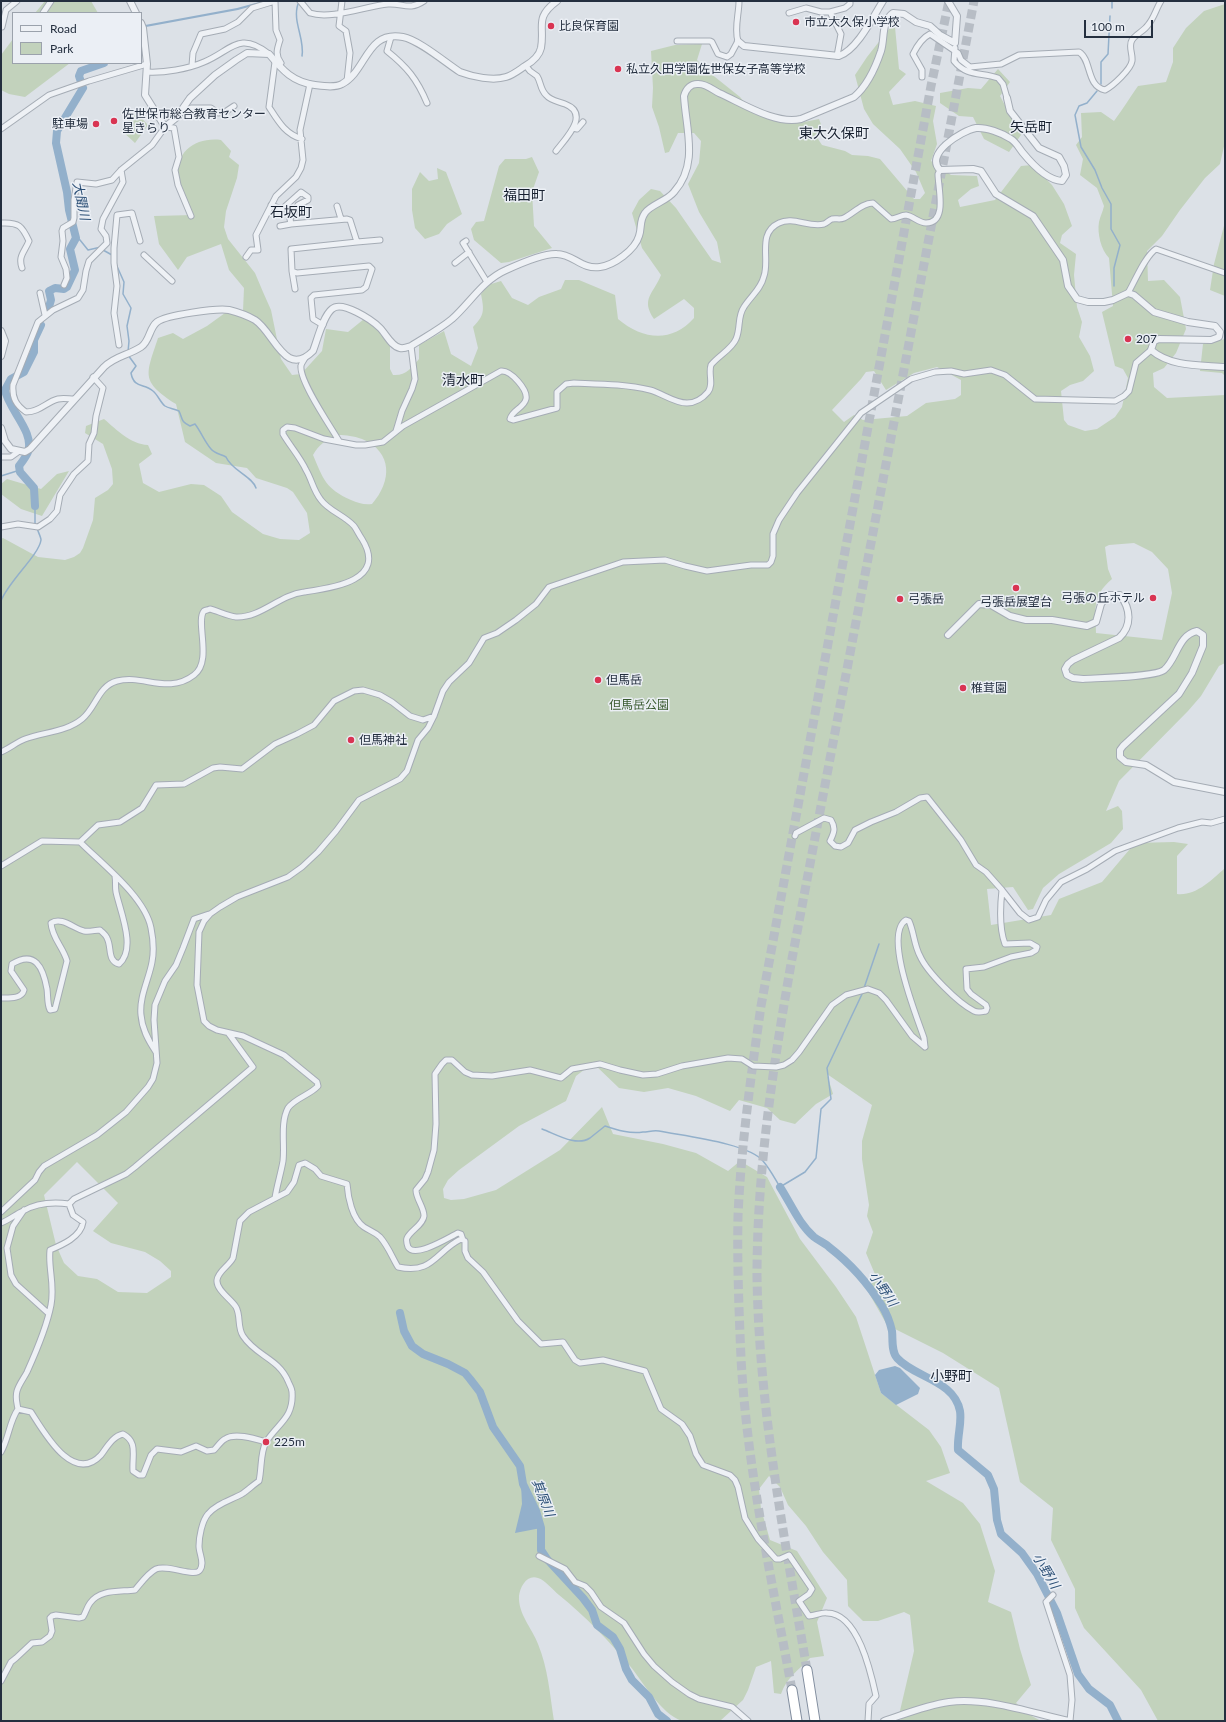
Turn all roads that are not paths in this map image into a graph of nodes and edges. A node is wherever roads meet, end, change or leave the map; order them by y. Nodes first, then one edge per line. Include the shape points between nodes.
1 (17, 1) edge
2 (51, 1) edge
3 (130, 1) edge
4 (275, 1) edge
5 (300, 1) edge
6 (342, 1) edge
7 (403, 1) edge
8 (424, 1) edge
9 (557, 1) edge
10 (739, 1) edge
11 (850, 1) edge
12 (883, 1) edge
13 (948, 1) edge
14 (1162, 1) edge
15 (407, 7) junction
16 (44, 12) edge
17 (136, 12) edge
18 (830, 12) junction
19 (341, 13) junction
20 (789, 13) dead end
21 (142, 26) edge
22 (2, 27) edge
23 (390, 37) junction
24 (677, 41) dead end
25 (738, 41) junction
26 (955, 43) junction
27 (955, 50) junction
28 (269, 54) junction
29 (837, 56) junction
30 (275, 62) junction
31 (146, 64) junction
32 (192, 65) junction
33 (526, 66) junction
34 (282, 68) junction
35 (146, 72) junction
36 (922, 77) dead end
37 (347, 81) junction
38 (310, 84) junction
39 (1007, 98) joint
40 (427, 103) dead end
41 (234, 106) dead end
42 (179, 114) junction
43 (582, 122) dead end
44 (4, 125) edge
45 (165, 127) junction
46 (573, 128) junction
47 (1, 129) edge
48 (302, 139) junction
49 (556, 151) dead end
50 (121, 170) junction
51 (940, 170) junction
52 (271, 205) junction
53 (337, 206) dead end
54 (191, 216) dead end
55 (341, 219) junction
56 (1, 223) edge
57 (291, 224) junction
58 (280, 226) dead end
59 (380, 240) dead end
60 (140, 241) dead end
61 (466, 241) dead end
62 (357, 242) junction
63 (469, 252) junction
64 (144, 254) dead end
65 (246, 257) dead end
66 (456, 263) dead end
67 (22, 268) dead end
68 (292, 271) junction
69 (1225, 273) edge
70 (172, 281) dead end
71 (487, 282) junction
72 (64, 285) dead end
73 (296, 289) dead end
74 (40, 293) dead end
75 (1128, 293) junction
76 (46, 315) junction
77 (323, 325) junction
78 (1, 331) edge
79 (119, 345) dead end
80 (411, 346) junction
81 (1151, 350) junction
82 (1, 356) edge
83 (305, 358) junction
84 (1225, 367) edge
85 (93, 377) junction
86 (74, 399) junction
87 (1, 428) edge
88 (396, 431) junction
89 (339, 441) junction
90 (18, 452) junction
91 (1, 457) edge
92 (1, 527) edge
93 (948, 635) dead end
94 (434, 716) junction
95 (1, 752) edge
96 (1225, 792) edge
97 (1225, 819) edge
98 (795, 836) dead end
99 (80, 842) junction
100 (1, 866) edge
101 (115, 876) junction
102 (1002, 890) junction
103 (210, 914) junction
104 (1, 998) edge
105 (229, 1034) junction
106 (157, 1052) junction
107 (275, 1198) junction
108 (69, 1204) junction
109 (24, 1210) junction
110 (1, 1212) edge
111 (1, 1223) edge
112 (463, 1240) junction
113 (48, 1313) junction
114 (18, 1409) junction
115 (266, 1442) junction
116 (1, 1452) edge
117 (539, 1556) dead end
118 (1053, 1595) dead end
119 (807, 1670) tunnel mouth
120 (1, 1681) edge
121 (792, 1690) tunnel mouth
122 (748, 1721) edge
123 (797, 1721) edge
124 (815, 1721) edge
125 (868, 1721) edge
126 (884, 1721) edge
127 (1070, 1721) edge

1 - 22 street via 6,10
2 - 16 street
3 - 17 street
4 - 32 street via 252,8 238,22 225,29 201,34 193,53
4 - 34 street via 276,30 280,40 276,50
5 - 19 street via 313,14
6 - 19 street
7 - 15 street
8 - 15 street via 417,6
9 - 33 street via 546,11 542,19 539,54
10 - 25 street via 736,34
11 - 18 street via 845,8
12 - 29 street via 850,50
13 - 26 street via 956,16
14 - 27 street via 1155,10 1151,22 1130,44 1132,62 1105,90 1098,87 1091,77 1079,52 1019,55 1001,64 970,67 961,60
15 - 19 street via 390,4
18 - 20 street via 806,8
18 - 29 street via 841,34
19 - 37 street via 339,26 346,31 350,53
21 - 31 street
23 - 33 street via 413,40 468,75 501,78
23 - 37 street via 372,46
23 - 40 street via 386,51 413,75
24 - 25 street via 710,41 718,54 727,57
25 - 29 street via 744,46
26 - 27 street
26 - 71 street via 930,26 916,22 904,14 893,13 887,19 881,51 860,91 843,102 794,120 770,116 704,85 692,85 684,96 690,158 688,169 673,194 645,212 639,236 632,247 617,260 601,267 588,267 558,254 545,256 505,271
27 - 36 street via 930,34 925,37 913,54 922,70
27 - 39 street via 954,61 960,68 998,78 1003,84
28 - 30 street
28 - 32 street via 252,43 235,44 203,63
28 - 42 street via 247,53 236,60 190,98
30 - 34 street
30 - 48 street via 269,107 292,136
31 - 35 street
31 - 44 street via 49,95
32 - 35 street via 160,73
33 - 46 street via 537,76 546,96 574,110 577,119
34 - 38 street via 300,82
35 - 45 street via 145,95
37 - 38 street via 339,85
38 - 48 street via 300,130
39 - 51 street via 1010,111 1039,148 1059,157 1066,175 1062,181 1055,180 1042,171 1026,157 1012,139 975,128 943,147 935,160
41 - 42 street via 225,112 218,113 211,108 191,108
42 - 45 street
43 - 46 street via 577,130
44 - 47 street
45 - 50 street via 152,145
45 - 54 street via 174,128 179,157 175,170 178,185
46 - 49 street
48 - 52 street via 301,168
50 - 72 street via 112,180 103,184 77,182 73,222 62,231 61,256 67,278
50 - 76 street via 123,182 103,219 101,229 107,243 90,261 83,290 78,298
51 - 75 street via 982,170 996,194 1033,216 1063,260 1068,286 1077,299 1104,302
51 - 88 street via 940,208 934,221 926,223 903,215 891,219 873,203 868,203 846,217 833,219 826,224 811,225 786,221 773,227 765,244 765,275 740,314 736,340 711,365 711,385 708,391 692,403 634,387 574,383 566,384 557,392 556,408 513,420 510,419 511,415 527,398 510,373 501,370
52 - 57 street via 282,209 301,192 310,199 298,205 290,219
52 - 65 street via 256,235 258,250 251,250
53 - 55 street
55 - 57 street
55 - 62 street via 350,220
56 - 67 street via 17,224 24,229 29,241 21,256
57 - 58 street
59 - 62 street
60 - 79 street via 132,213 117,215 114,254 117,286 114,313
61 - 63 street via 463,243
62 - 68 street via 291,249
63 - 66 street
63 - 71 street
64 - 70 street
68 - 73 street
68 - 77 street via 297,273 369,266 372,269 366,288 362,290 314,295 311,298 313,319
69 - 75 street via 1156,249
71 - 80 street via 452,319
74 - 76 street
75 - 81 street via 1154,312 1188,322 1215,326 1220,332 1219,337 1211,340 1159,339 1154,341
76 - 86 street via 38,322 13,385 13,395 18,406 26,412 42,408 58,399
77 - 80 street via 332,308 340,306 351,309 376,325 395,346
77 - 83 street via 314,351
78 - 82 street via 5,341
80 - 88 street via 415,379
81 - 84 street via 1164,360
81 - 94 street via 1136,363 1129,391 1115,401 1035,399 1005,375 992,370 964,374 951,371 935,372 911,379 860,413 836,443 779,520 773,534 773,556 768,565 708,571 665,560 627,562 549,587 536,604 516,620 497,633 484,638 469,663 443,691
83 - 85 street via 287,358 265,328 254,320 228,310 212,311 159,321 155,324 146,344 110,361
83 - 89 street via 301,366 309,391
85 - 86 street
85 - 92 street via 103,388 94,433 89,444 88,461 74,474 60,495 57,511 50,519 38,527 18,524
86 - 90 street via 28,451
87 - 90 street via 8,446
88 - 89 street via 390,438 377,444 356,445
89 - 95 street via 324,439 295,428 287,427 283,430 283,434 307,470 312,487 321,500 354,526 365,544 369,559 365,572 337,586 287,596 248,615 236,616 210,609 202,616 202,661 196,674 186,681 172,684 126,680 115,682 106,687 83,718 67,727 23,739
90 - 91 street via 11,457
93 - 96 street via 979,604 991,605 1010,616 1026,620 1052,620 1087,626 1096,622 1101,604 1107,596 1120,596 1128,609 1128,625 1125,632 1119,638 1073,660 1065,669 1067,676 1083,679 1163,671 1184,639 1192,632 1197,632 1202,635 1203,646 1192,673 1179,694 1123,746 1120,757 1126,762 1146,765 1174,782
94 - 99 street via 423,720 410,716 380,694 362,690 347,693 334,702 314,725 274,744 242,769 220,766 184,784 156,785 142,808 120,822 98,825
94 - 103 street via 418,740 407,771 400,779 359,800 331,836 302,866 288,877 237,897
97 - 102 street via 1178,828 1115,850 1087,869 1061,882 1046,900 1038,917 1033,919 1026,918 1020,913
98 - 102 street via 796,833 824,818 831,820 834,825 835,830 830,841 841,847 848,843 855,830 920,798 927,797 961,840 976,865
99 - 100 street via 42,841
99 - 101 street
101 - 104 street via 126,935 124,960 119,964 115,963 111,957 107,937 100,930 84,931 62,921 54,922 53,935 67,961 55,1009 50,1010 42,971 32,959 21,959 12,964 11,971 24,990 23,994
101 - 106 street via 131,891 151,928 152,962 141,1003 141,1015 147,1037
102 - 112 street via 1000,909 1005,944 1030,943 1037,947 1031,954 1011,957 984,967 966,969 967,989 986,1005 986,1011 974,1011 966,1006 930,972 920,956 909,921 906,920 899,929 901,965 907,991 924,1038 924,1047 912,1036 880,993 868,988 838,1000 792,1060 776,1067 753,1066 738,1058 728,1058 643,1075 600,1064 572,1069 561,1078 556,1078 530,1070 492,1076 472,1075 452,1060 446,1060 435,1074 436,1124 430,1165 425,1179 416,1190 416,1197 424,1213 423,1219 407,1238 407,1245 414,1251 437,1245 458,1233
103 - 105 street via 199,932 198,991 204,1021 209,1026
103 - 106 street via 194,919 181,953 158,995 154,1020
105 - 107 street via 243,1036 284,1055 317,1082 318,1086 288,1108 284,1121 283,1160
105 - 108 street via 253,1067 136,1167
106 - 110 street via 153,1079 142,1096 97,1135 44,1166 35,1180
107 - 112 street via 287,1192 301,1163 309,1165 321,1176 347,1184 349,1204 362,1225 380,1238 398,1267 402,1268 427,1266 457,1241
107 - 115 street via 249,1212 240,1221 231,1262 218,1277 217,1283 236,1308 238,1324 244,1337 254,1348 278,1365 292,1391 292,1406 285,1420
108 - 109 street via 54,1202
108 - 113 street via 73,1214 82,1222 82,1227 72,1239 50,1250 49,1261 53,1282
109 - 111 street
109 - 113 street via 13,1226 7,1248 10,1275 16,1284
112 - 125 street via 468,1258 483,1272 518,1321 541,1344 563,1342 575,1360 580,1362 603,1360 645,1371 662,1409 682,1424 703,1465 730,1475 735,1480 745,1518 758,1539 776,1559 780,1560 789,1555 797,1565 812,1589 799,1601 809,1616 832,1613 853,1629 871,1673 876,1696 869,1704
113 - 114 street via 27,1373 17,1392
114 - 115 street via 31,1412 49,1439 65,1457 75,1463 82,1464 99,1456 117,1435 122,1434 130,1438 133,1443 133,1471 139,1476 143,1475 151,1455 157,1449 181,1452 196,1446 207,1451 214,1450 224,1439 231,1436 247,1436
114 - 116 street via 12,1417
115 - 120 street via 259,1481 208,1514 199,1546 202,1564 200,1571 196,1573 168,1567 158,1568 135,1590 113,1591 95,1598 83,1617 52,1616 50,1636 42,1642 32,1643 11,1662
117 - 122 street via 565,1569 575,1582 585,1586 601,1607 624,1624 644,1654 672,1682 699,1699 732,1707
118 - 127 street via 1046,1602 1070,1675
119 - 124 highway
121 - 123 highway
126 - 127 street via 928,1706 961,1702 995,1705

